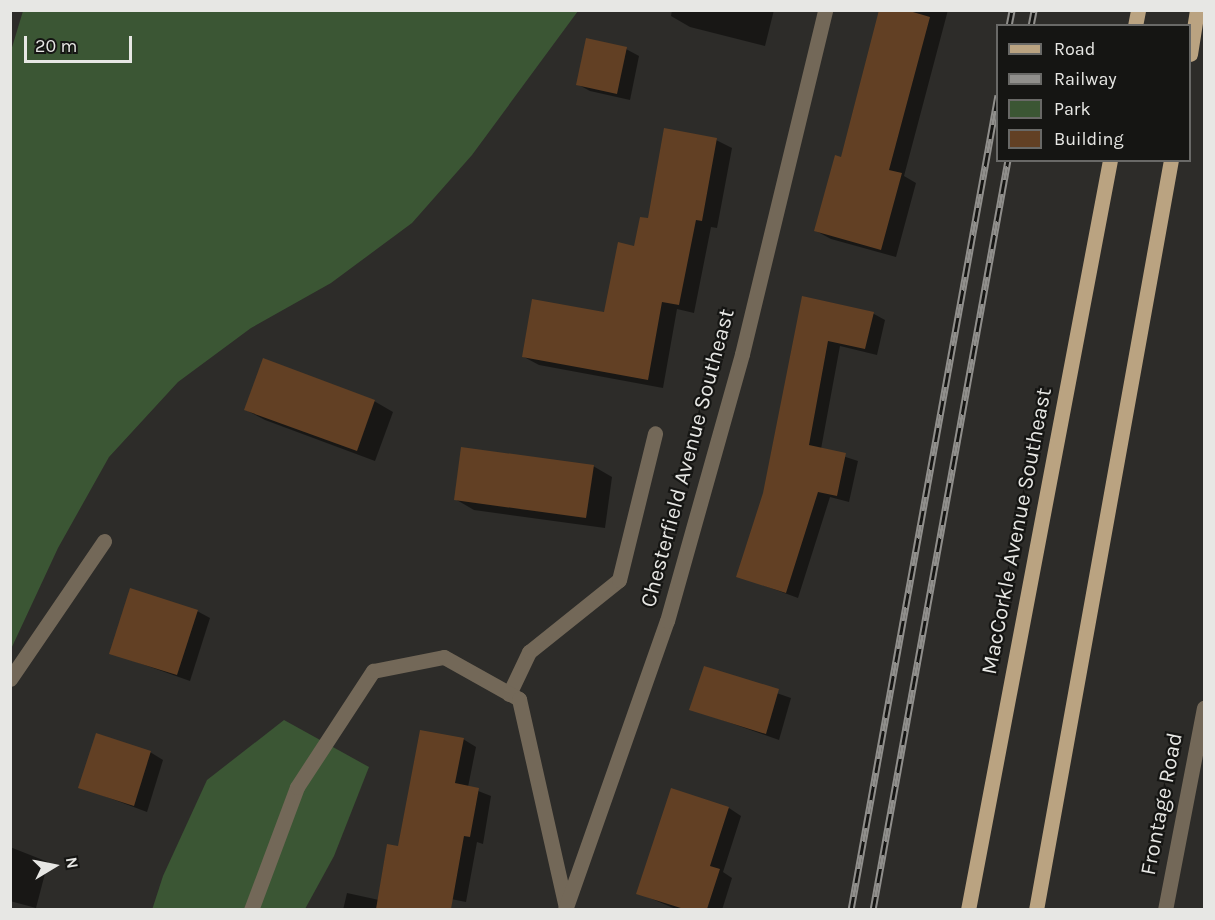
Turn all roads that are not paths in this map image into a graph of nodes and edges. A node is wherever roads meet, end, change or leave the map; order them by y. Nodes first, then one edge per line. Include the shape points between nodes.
1 (825, 10) edge
2 (1197, 10) edge
3 (1191, 48) edge
4 (1110, 162) edge
5 (1170, 162) edge
6 (655, 433) dead end
7 (104, 541) dead end
8 (10, 679) edge
9 (509, 694) junction
10 (1204, 708) edge
11 (566, 908) edge
12 (251, 909) edge
13 (968, 909) edge
14 (1036, 909) edge
15 (1165, 909) edge

1 - 11 street, Chesterfield Avenue Southeast via 742,354 667,621
2 - 3 main road
4 - 13 main road, MacCorkle Avenue Southeast
5 - 14 main road
6 - 9 street via 620,580 529,652
7 - 8 street
9 - 11 street via 519,699
9 - 12 street via 444,657 373,671 297,787
10 - 15 street, Frontage Road

